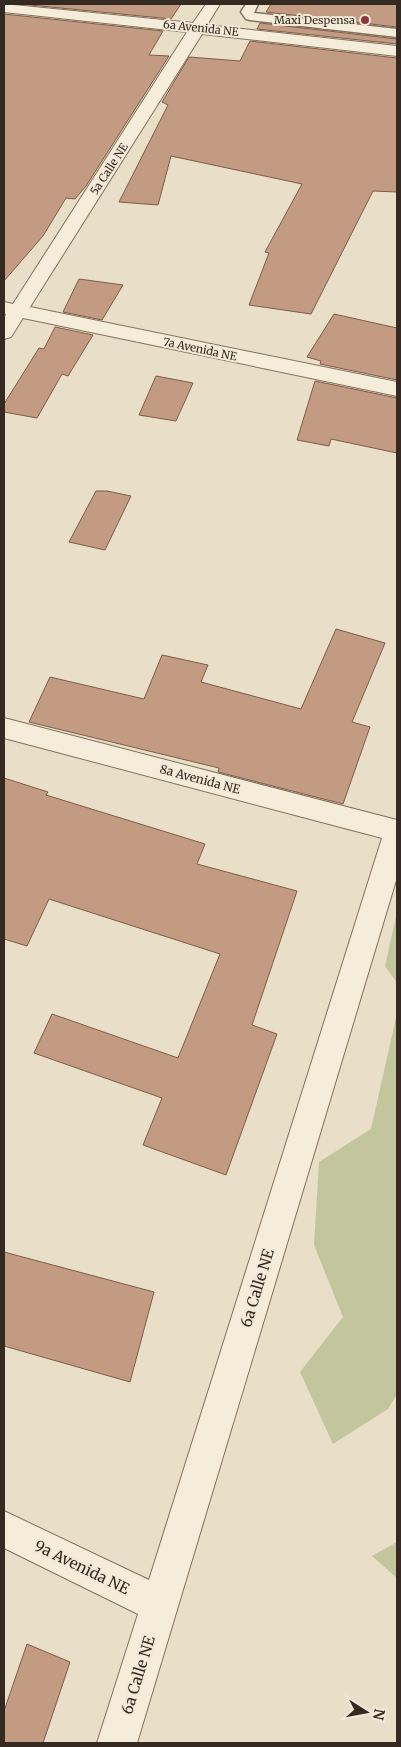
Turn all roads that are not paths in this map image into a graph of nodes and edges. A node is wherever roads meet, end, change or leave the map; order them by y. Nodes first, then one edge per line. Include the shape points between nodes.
1 (213, 4) edge
2 (252, 4) edge
3 (4, 7) edge
4 (198, 28) junction
5 (397, 33) edge
6 (397, 51) edge
7 (11, 309) edge
8 (4, 333) edge
9 (397, 389) edge
10 (4, 728) edge
11 (397, 832) edge
12 (4, 1529) edge
13 (160, 1605) junction
14 (118, 1743) edge

1 - 4 street, 5a Calle NE
2 - 5 lane via 246,12 250,16
3 - 4 street, 6a Avenida NE
4 - 6 street, 6a Avenida NE
4 - 7 street, 5a Calle NE
7 - 8 street, 5a Calle NE
7 - 9 street, 7a Avenida NE
10 - 11 street, 8a Avenida NE
11 - 13 street, 6a Calle NE
12 - 13 street, 9a Avenida NE
13 - 14 street, 6a Calle NE

